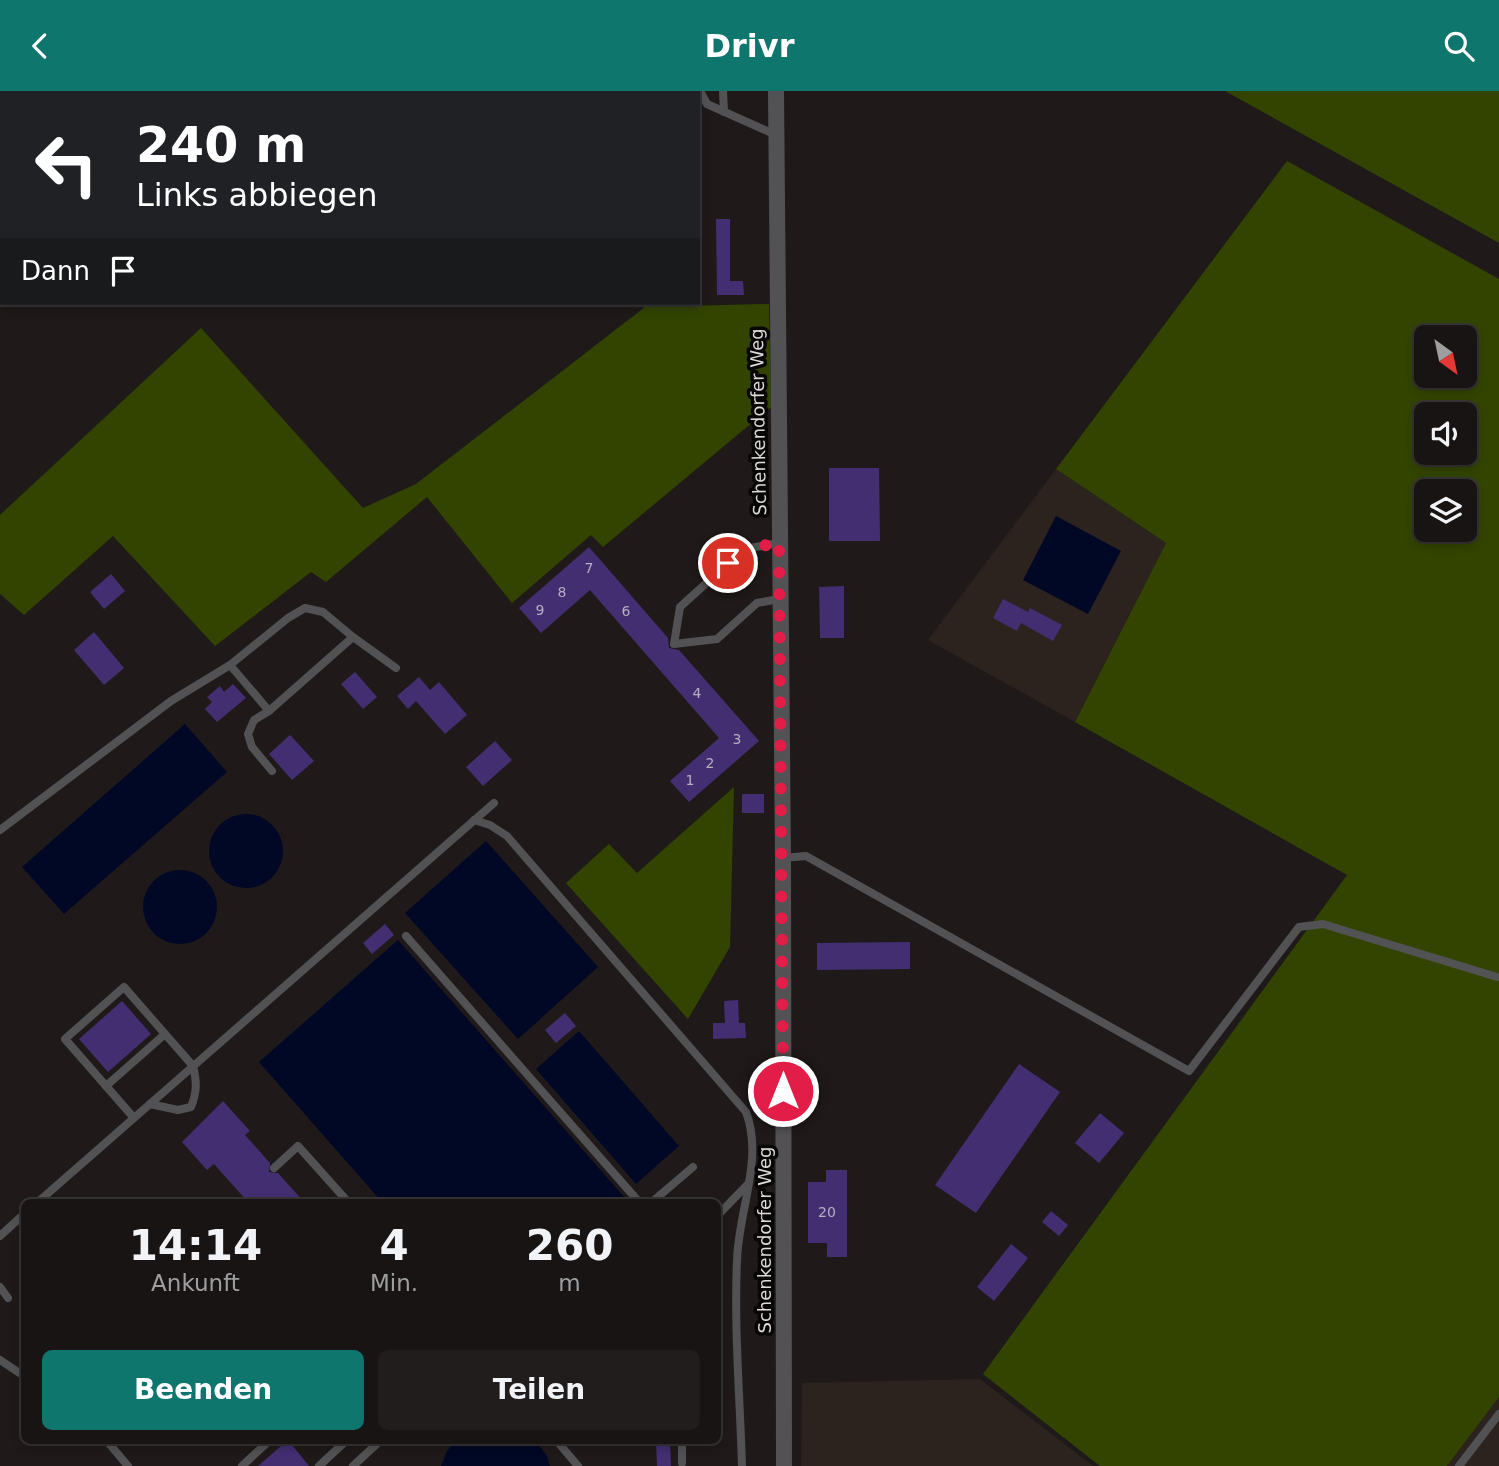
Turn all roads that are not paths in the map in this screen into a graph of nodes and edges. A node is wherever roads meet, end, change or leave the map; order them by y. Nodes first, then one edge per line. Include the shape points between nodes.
1 (701, 91) edge
2 (723, 91) edge
3 (776, 91) edge
4 (724, 113) junction
5 (776, 135) junction
6 (779, 543) junction
7 (779, 599) junction
8 (353, 638) junction
9 (230, 666) junction
10 (396, 668) dead end
11 (268, 711) junction
12 (272, 771) dead end
13 (494, 803) dead end
14 (474, 820) junction
15 (0, 830) edge
16 (783, 857) junction
17 (406, 936) dead end
18 (1497, 977) dead end
19 (165, 1034) junction
20 (193, 1066) junction
21 (106, 1086) junction
22 (150, 1104) junction
23 (134, 1118) junction
24 (693, 1167) dead end
25 (274, 1168) dead end
26 (748, 1184) junction
27 (41, 1199) edge
28 (345, 1199) edge
29 (636, 1199) edge
30 (656, 1199) edge
31 (721, 1212) edge
32 (21, 1218) edge
33 (0, 1236) edge
34 (0, 1287) edge
35 (8, 1298) dead end
36 (0, 1360) edge
37 (21, 1374) edge
38 (1499, 1414) edge
39 (109, 1444) edge
40 (266, 1444) edge
41 (342, 1444) edge
42 (377, 1444) edge
43 (559, 1444) edge
44 (682, 1444) edge
45 (682, 1463) dead end
46 (128, 1466) edge
47 (242, 1466) edge
48 (319, 1466) edge
49 (353, 1466) edge
50 (578, 1466) edge
51 (742, 1466) edge
52 (784, 1466) edge
53 (1459, 1466) edge

1 - 4 lane via 707,104
2 - 4 lane
3 - 5 street, Schenkendorfer Weg
4 - 5 lane
5 - 6 street, Schenkendorfer Weg
6 - 7 street, Schenkendorfer Weg
6 - 7 lane via 744,549 680,607 674,644 717,639 757,603
7 - 16 street, Schenkendorfer Weg
8 - 9 lane via 323,612 305,608
8 - 10 lane
8 - 11 lane
9 - 11 lane
9 - 15 lane via 171,701
11 - 12 lane via 254,720 248,734 252,747
13 - 14 lane
14 - 20 lane
14 - 26 lane via 507,836 735,1097 753,1131
16 - 18 lane via 806,856 1189,1071 1299,927 1324,924
16 - 52 street, Schenkendorfer Weg
17 - 29 lane
19 - 20 lane
19 - 21 lane
19 - 21 lane via 124,987 75,1030 65,1039
20 - 22 lane
20 - 22 lane via 196,1093 191,1107 178,1110
21 - 23 lane
22 - 23 lane
23 - 27 lane
24 - 30 lane
25 - 28 lane via 299,1146
26 - 31 lane
26 - 51 lane via 737,1259
32 - 33 lane
34 - 35 lane
36 - 37 lane
38 - 53 lane
39 - 46 lane
40 - 47 lane
41 - 48 lane
42 - 49 lane
43 - 50 lane
44 - 45 lane

